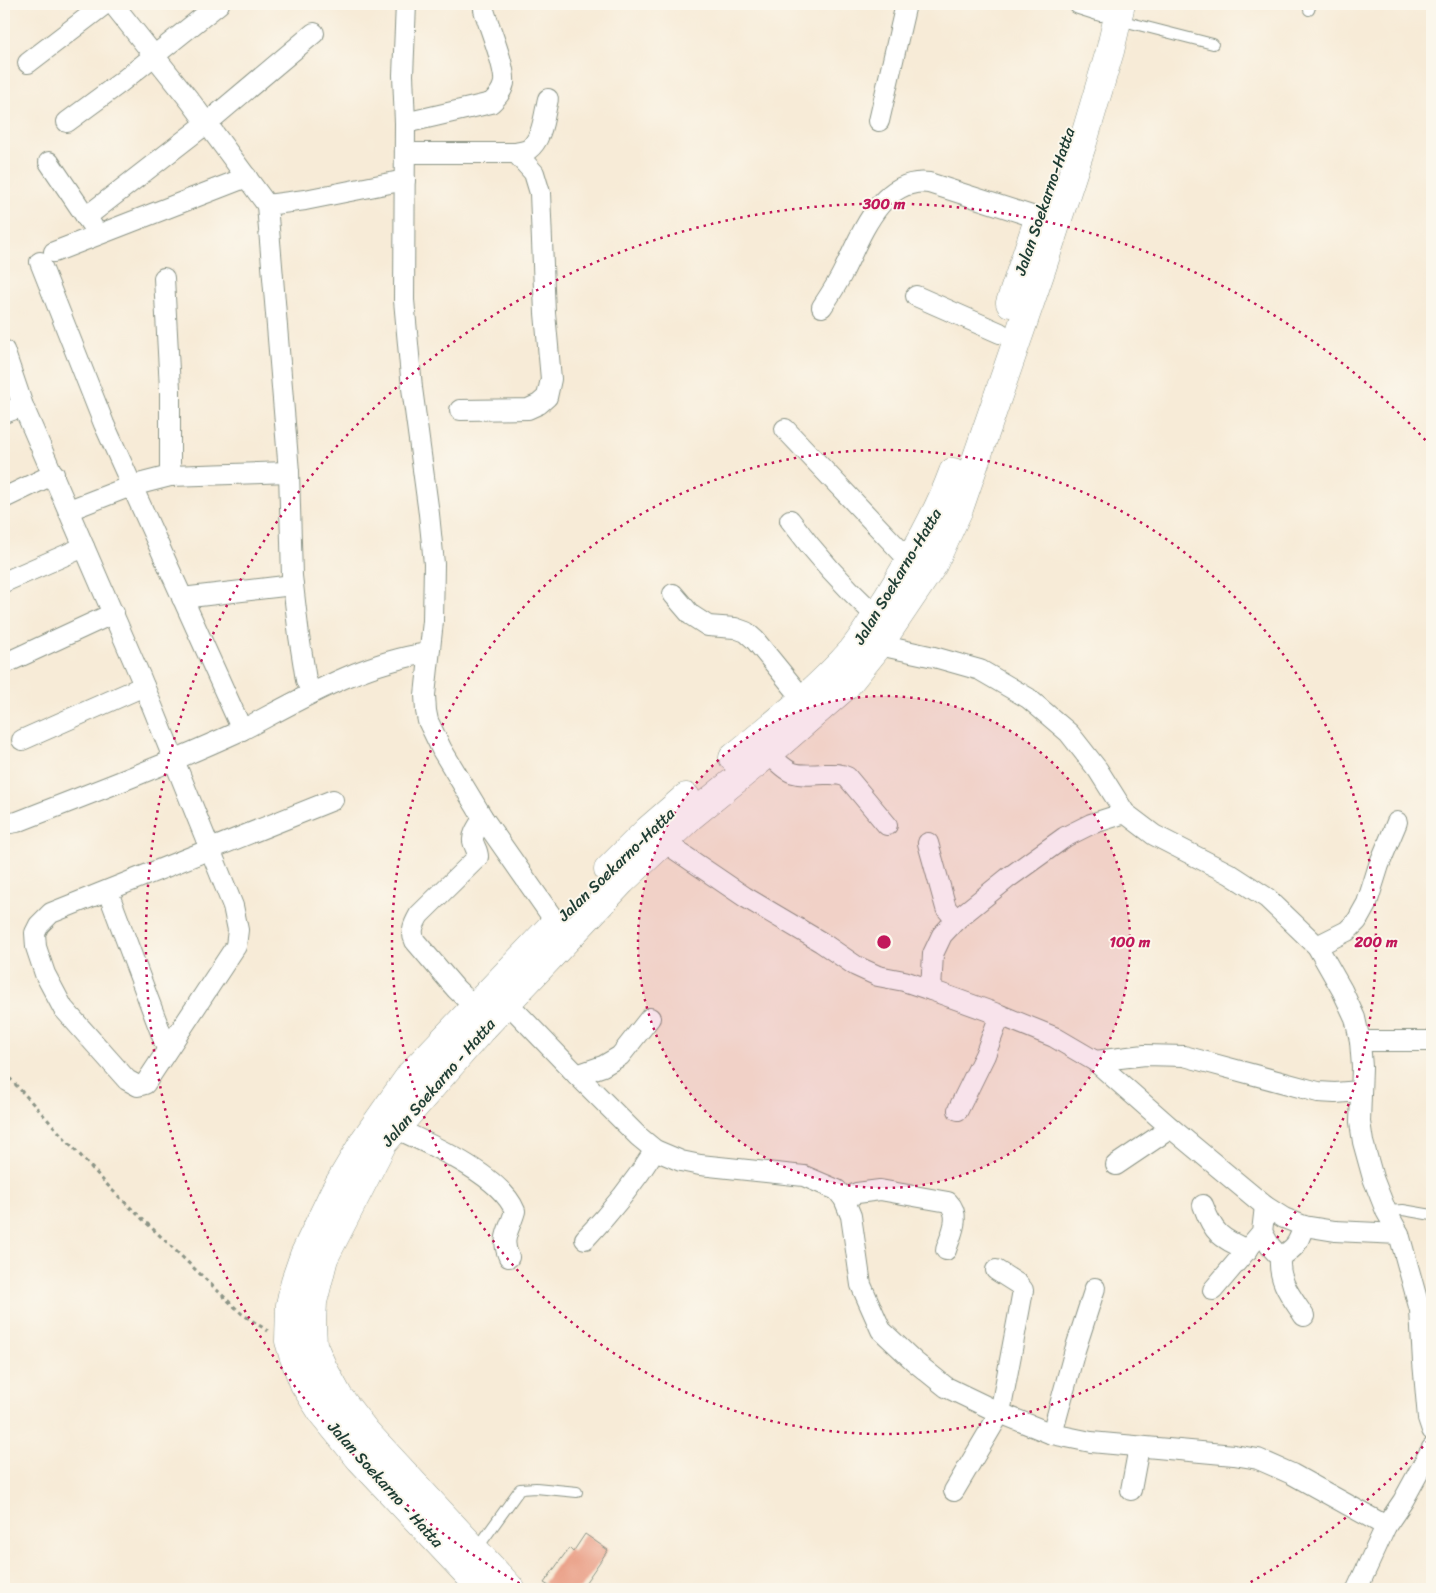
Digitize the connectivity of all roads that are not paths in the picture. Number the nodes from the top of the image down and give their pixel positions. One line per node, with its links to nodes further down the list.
1 (105, 4): 11 (street)
2 (113, 4): 10 (street)
3 (219, 4): 10 (street)
4 (406, 4): 16 (street)
5 (906, 4): 13 (street)
6 (1104, 8): 9 (lane); 19 (highway, Jalan Soekarno-Hatta)
7 (484, 10): 16 (street)
8 (314, 33): 15 (street)
9 (1212, 44)
10 (155, 56): 14 (street); 15 (street)
11 (28, 63)
12 (548, 99): 18 (street)
13 (879, 121)
14 (68, 122)
15 (207, 123): 21 (street); 24 (street)
16 (405, 123): 17 (street)
17 (405, 153): 18 (street); 22 (street)
18 (516, 154): 33 (street)
19 (1070, 155): 25 (highway, Jalan Soekarno-Hatta); 51 (highway)
20 (49, 162): 24 (street)
21 (247, 177): 23 (street); 26 (street)
22 (405, 180): 23 (street); 52 (street)
23 (267, 205): 36 (street)
24 (86, 217): 26 (street)
25 (1038, 218): 29 (street); 30 (highway, Jalan Soekarno-Hatta)
26 (98, 235): 39 (street)
27 (164, 278): 38 (street)
28 (916, 296): 30 (street)
29 (822, 307)
30 (1000, 333): 44 (highway, Jalan Soekarno-Hatta)
31 (4, 350): 32 (street)
32 (24, 406): 34 (street); 37 (street)
33 (460, 410)
34 (4, 413)
35 (785, 429): 44 (street)
36 (289, 472): 38 (street); 46 (street)
37 (54, 474): 40 (street); 41 (street)
38 (170, 476): 39 (street)
39 (131, 486): 41 (street); 48 (street)
40 (4, 498)
41 (69, 510): 43 (street)
42 (790, 520): 50 (street)
43 (84, 547): 45 (street); 49 (street)
44 (910, 561): 50 (highway, Jalan Soekarno-Hatta)
45 (4, 582)
46 (293, 585): 48 (street); 55 (street)
47 (673, 594): 56 (street)
48 (182, 598): 57 (street)
49 (114, 613): 53 (street); 54 (street)
50 (876, 616): 56 (highway, Jalan Soekarno-Hatta)
51 (879, 645): 59 (highway); 62 (street)
52 (429, 653): 55 (street); 63 (street)
53 (6, 663)
54 (144, 686): 58 (street); 60 (street)
55 (312, 693): 57 (street)
56 (803, 699): 72 (highway, Jalan Soekarno-Hatta)
57 (242, 730): 60 (street)
58 (22, 740)
59 (769, 753): 66 (street); 67 (highway)
60 (175, 760): 65 (street); 69 (street)
61 (333, 800): 69 (street)
62 (1125, 813): 71 (street); 73 (street)
63 (483, 818): 72 (street); 75 (street)
64 (1397, 822): 73 (street)
65 (4, 824)
66 (887, 825)
67 (664, 842): 72 (highway); 74 (street)
68 (928, 843): 71 (street)
69 (209, 850): 70 (street); 80 (street)
70 (108, 892): 80 (street); 80 (street)
71 (956, 920): 74 (street)
72 (561, 930): 75 (highway, Jalan Soekarno-Hatta)
73 (1317, 946): 78 (street)
74 (931, 990): 76 (street)
75 (491, 1005): 82 (street); 85 (highway, Jalan Soekarno - Hatta); 115 (highway, Jalan Soekarno - Hatta)
76 (1000, 1015): 81 (street); 84 (street)
77 (650, 1018): 82 (street)
78 (1360, 1041): 79 (street); 83 (street)
79 (1432, 1041)
80 (167, 1049)
81 (1095, 1061): 83 (street); 86 (street)
82 (577, 1075): 87 (street)
83 (1360, 1091): 92 (street)
84 (958, 1110)
85 (395, 1128): 100 (street); 115 (highway, Jalan Soekarno - Hatta)
86 (1171, 1128): 88 (street); 91 (street)
87 (655, 1150): 89 (street); 97 (street)
88 (1116, 1165)
89 (844, 1199): 98 (street); 106 (street)
90 (1203, 1205): 99 (street)
91 (1265, 1206): 94 (street); 95 (street)
92 (1386, 1211): 93 (lane); 96 (street)
93 (1432, 1215)
94 (1304, 1226): 96 (street); 101 (street)
95 (1262, 1232): 99 (street); 101 (street)
96 (1399, 1234): 107 (street)
97 (585, 1239)
98 (946, 1250)
99 (1248, 1250): 104 (street)
100 (509, 1257)
101 (1280, 1257): 105 (street)
102 (996, 1270): 106 (street)
103 (1095, 1288): 108 (street)
104 (1213, 1290)
105 (1304, 1316)
106 (1000, 1413): 108 (street); 113 (street)
107 (1432, 1430)
108 (1052, 1434): 109 (street)
109 (1139, 1447): 111 (street); 114 (street)
110 (1432, 1448): 114 (street)
111 (1131, 1490)
112 (577, 1492): 115 (lane)
113 (954, 1492)
114 (1386, 1526): 117 (street)
115 (475, 1574): 116 (highway, Jalan Soekarno - Hatta)
116 (511, 1589)
117 (1357, 1589)

